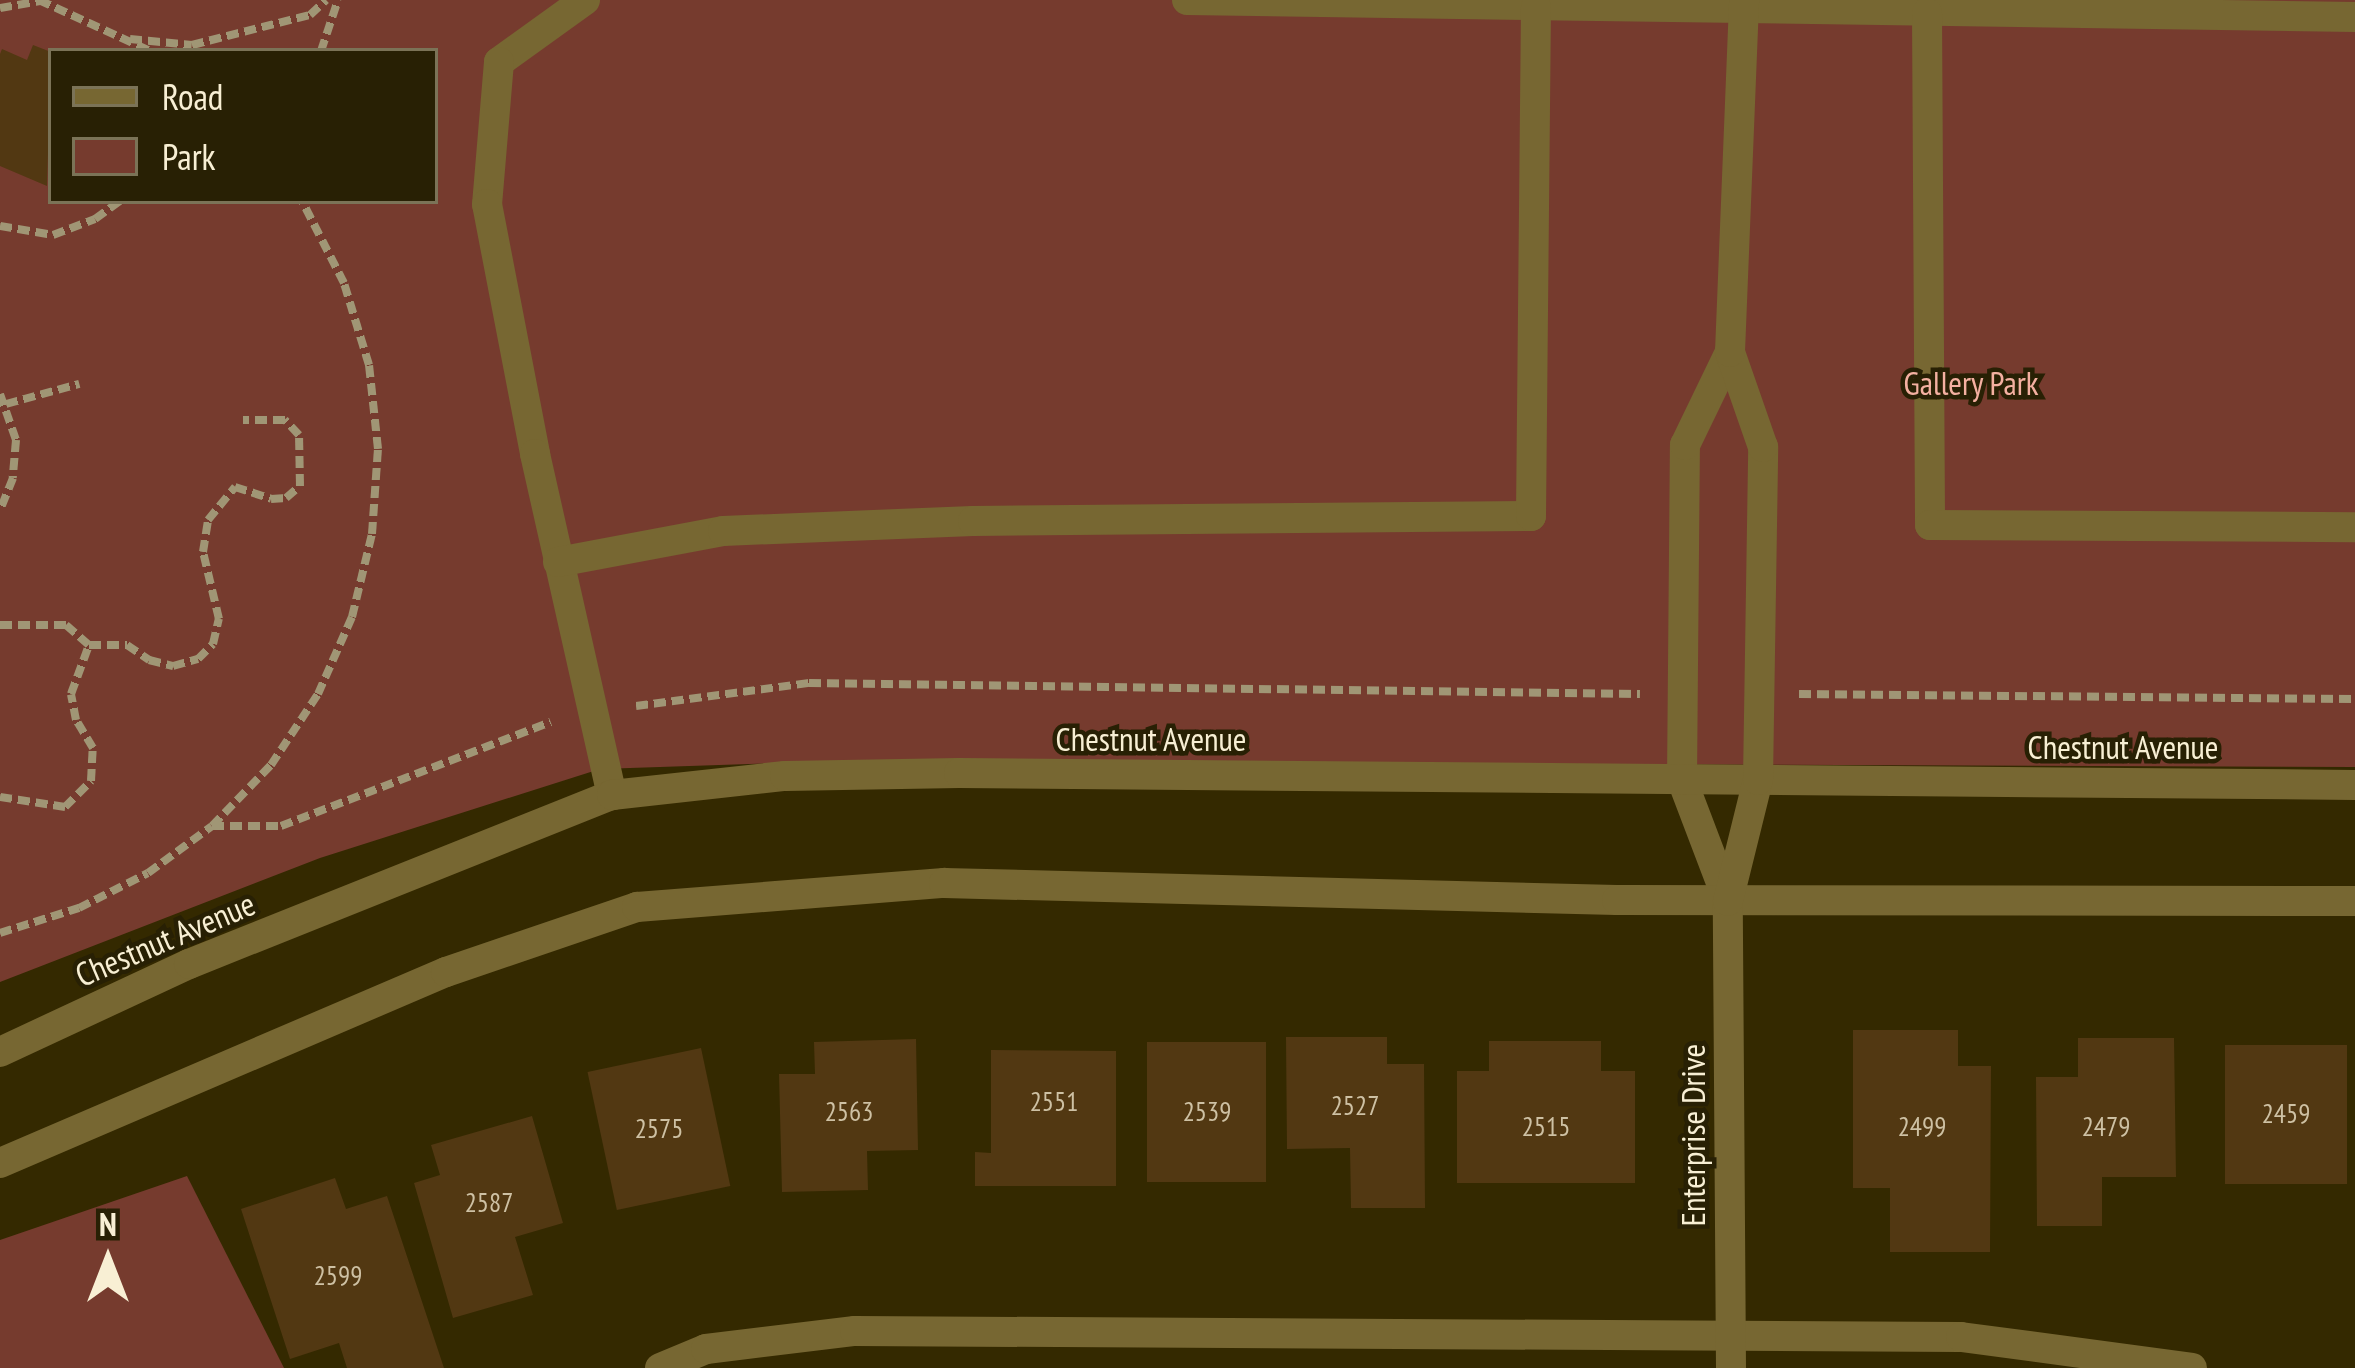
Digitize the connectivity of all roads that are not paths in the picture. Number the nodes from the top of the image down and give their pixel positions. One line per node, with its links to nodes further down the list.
1 (584, 0): 9 (street)
2 (1187, 0): 4 (street)
3 (1744, 6): 4 (street); 5 (street); 7 (street)
4 (1536, 7): 9 (street)
5 (1927, 13): 6 (street); 8 (street)
6 (2355, 17)
7 (1730, 352): 10 (street); 11 (street)
8 (2355, 526)
9 (558, 562): 13 (street)
10 (1682, 780): 11 (street, Chestnut Avenue); 13 (street, Chestnut Avenue); 14 (street)
11 (1758, 780): 12 (street, Chestnut Avenue); 14 (street)
12 (2355, 785)
13 (612, 795): 16 (street, Chestnut Avenue)
14 (1728, 901): 15 (street); 17 (street); 18 (street, Enterprise Drive)
15 (2355, 901)
16 (0, 1052)
17 (0, 1163)
18 (1730, 1332): 19 (street); 20 (street, Enterprise Drive); 21 (street)
19 (660, 1368)
20 (1731, 1368)
21 (2192, 1368)

